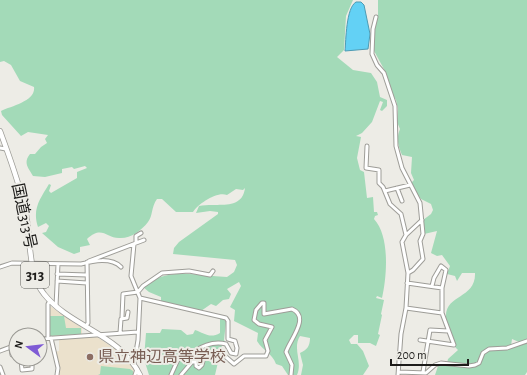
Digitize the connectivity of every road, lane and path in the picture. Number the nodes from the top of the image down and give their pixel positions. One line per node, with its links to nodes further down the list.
1 (376, 17): 6 (street)
2 (0, 131): 5 (highway, 国道313号 / 313)
3 (366, 146): 8 (street)
4 (0, 148): 5 (street)
5 (6, 148): 16 (highway, 国道313号 / 313)
6 (410, 185): 7 (street); 10 (street)
7 (397, 188): 8 (street); 9 (street)
8 (385, 191): 12 (street)
9 (402, 201)
10 (422, 220): 12 (street); 21 (street)
11 (141, 233): 14 (street)
12 (406, 235): 21 (street)
13 (144, 240): 14 (street)
14 (135, 243): 15 (street); 29 (street)
15 (88, 262): 17 (street); 19 (street); 23 (street)
16 (33, 264): 17 (street); 18 (street); 31 (highway, 国道313号 / 313)
17 (58, 264): 22 (street)
18 (0, 267)
19 (121, 267)
20 (213, 271): 29 (street)
21 (408, 273): 26 (street)
22 (58, 274): 23 (street); 24 (street)
23 (87, 275): 25 (street)
24 (57, 281): 25 (street); 32 (street)
25 (87, 283): 37 (street)
26 (407, 283): 27 (street); 33 (street)
27 (432, 286): 28 (street); 28 (street)
28 (442, 288): 35 (street)
29 (138, 292): 30 (street); 36 (street)
30 (140, 298): 38 (street); 57 (street)
31 (50, 301): 32 (highway, 国道313号 / 313); 42 (street)
32 (56, 306): 37 (highway, 国道313号 / 313)
33 (406, 308): 35 (street); 52 (street)
34 (128, 312): 36 (street)
35 (442, 313): 39 (street)
36 (122, 318): 40 (street)
37 (86, 326): 41 (highway, 国道313号 / 313)
38 (138, 332): 40 (street); 46 (street)
39 (448, 332): 45 (street); 45 (street)
40 (120, 333): 41 (street)
41 (99, 334): 42 (street); 46 (highway, 国道313号 / 313)
42 (49, 338): 54 (street)
43 (420, 340): 45 (street)
44 (527, 341): 51 (street)
45 (428, 342): 51 (street)
46 (134, 364): 50 (highway, 国道313号 / 313)
47 (0, 367): 53 (street)
48 (22, 367): 49 (street)
49 (32, 367)
50 (137, 369): 55 (street); 56 (highway, 国道313号 / 313)
51 (423, 372): 52 (street)
52 (399, 373)
53 (3, 375)
54 (57, 375)
55 (136, 375)
56 (140, 375)
57 (171, 375)
58 (181, 375): 59 (street)
59 (291, 375)

